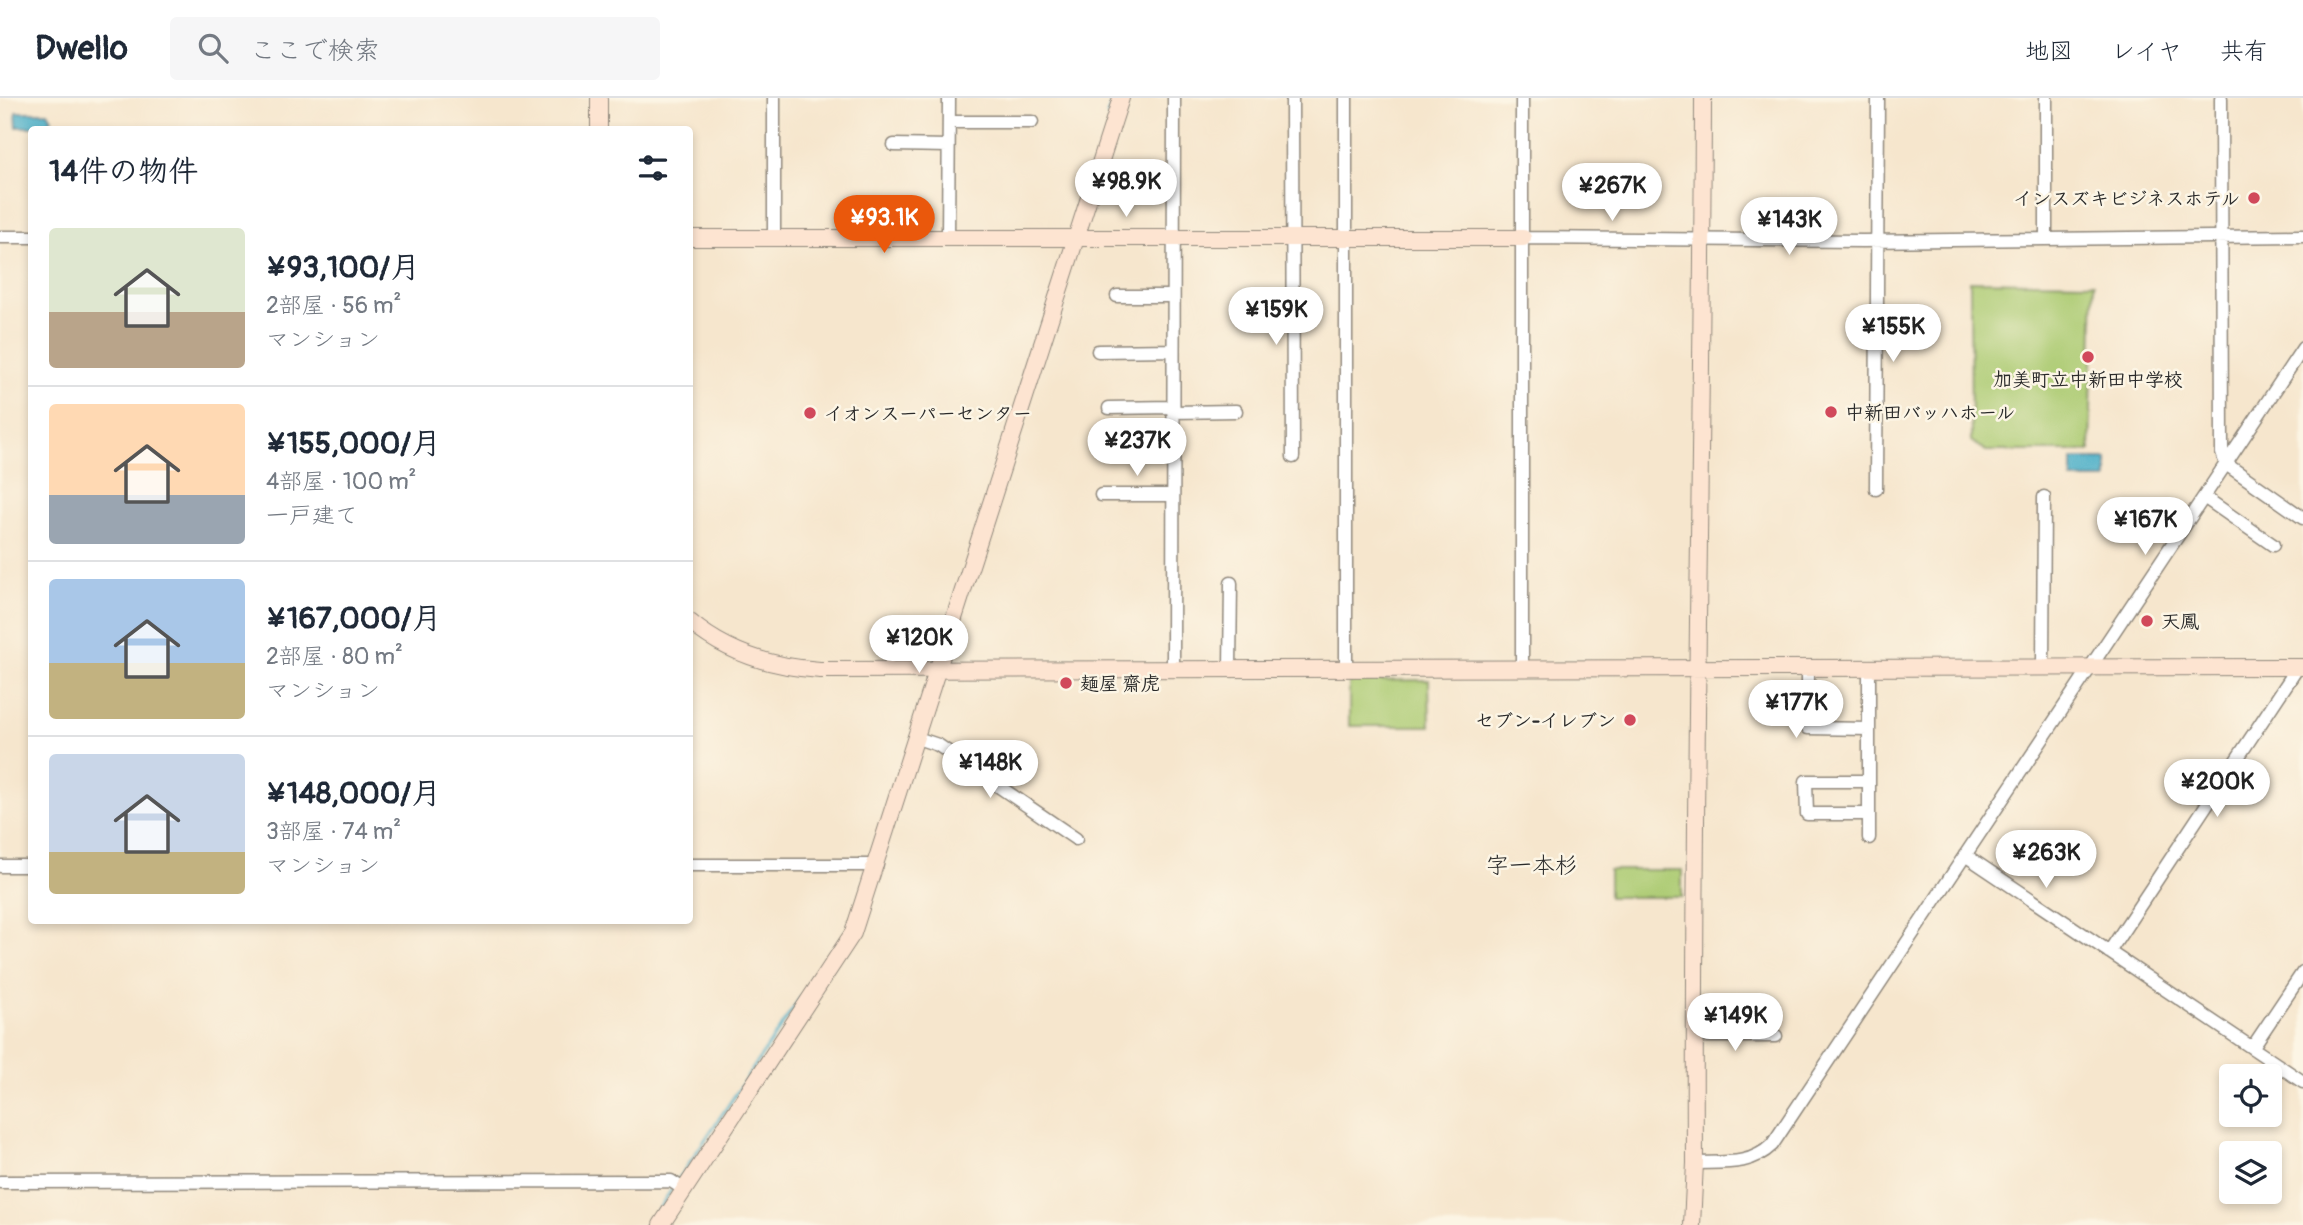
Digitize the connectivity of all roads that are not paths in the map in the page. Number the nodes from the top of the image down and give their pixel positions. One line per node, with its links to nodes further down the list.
1 (599, 98): 15 (street)
2 (775, 98): 21 (street)
3 (949, 98): 13 (street)
4 (1121, 98): 23 (street)
5 (1174, 98): 28 (street)
6 (1292, 98): 29 (street)
7 (1346, 98): 24 (street)
8 (1522, 98): 30 (street)
9 (1703, 98): 25 (street)
10 (1878, 98): 32 (street)
11 (2046, 98): 31 (street)
12 (2221, 98): 26 (street)
13 (949, 122): 14 (street); 17 (street)
14 (1032, 122)
15 (600, 126)
16 (894, 145): 17 (street)
17 (948, 146): 22 (street)
18 (2303, 236): 26 (street)
19 (0, 237): 20 (street)
20 (28, 237)
21 (774, 237): 22 (street); 27 (street)
22 (948, 237): 23 (street)
23 (1078, 237): 28 (street); 63 (street)
24 (1347, 237): 29 (street); 30 (street); 57 (street)
25 (1702, 237): 30 (street); 32 (street); 64 (street)
26 (2220, 237): 31 (street); 44 (street)
27 (693, 238)
28 (1174, 238): 29 (street); 34 (street)
29 (1293, 238): 43 (street)
30 (1523, 238): 58 (street)
31 (2046, 238): 32 (street)
32 (1876, 240): 45 (street)
33 (1117, 296): 34 (street)
34 (1173, 296): 36 (street)
35 (2303, 348): 44 (street)
36 (1173, 350): 37 (street); 39 (street)
37 (1098, 351)
38 (1110, 408): 39 (street)
39 (1173, 409): 40 (street); 42 (street)
40 (1236, 411)
41 (1114, 439): 42 (street)
42 (1173, 439): 47 (street)
43 (1293, 457)
44 (2226, 464): 49 (street); 50 (street)
45 (1876, 488)
46 (1101, 495): 47 (street)
47 (1173, 495): 55 (street)
48 (2044, 497): 61 (street)
49 (2204, 497): 51 (street); 62 (street)
50 (2303, 518)
51 (2273, 545)
52 (1231, 583): 56 (street)
53 (693, 624): 63 (street)
54 (2301, 667): 62 (street); 76 (street)
55 (1172, 668): 56 (street); 63 (street)
56 (1230, 668): 57 (street)
57 (1346, 668): 58 (street)
58 (1522, 668): 64 (street)
59 (1808, 668): 60 (street); 64 (street); 65 (street)
60 (1869, 668): 61 (street); 65 (street)
61 (2043, 668): 62 (street)
62 (2089, 668): 71 (street)
63 (940, 669): 66 (street)
64 (1695, 669): 78 (street)
65 (1869, 729): 67 (street)
66 (917, 738): 70 (street); 73 (street)
67 (1868, 780): 68 (street); 68 (street)
68 (1869, 814): 69 (street)
69 (1868, 838)
70 (1076, 839)
71 (1965, 855): 76 (street); 82 (street)
72 (693, 864): 73 (street)
73 (871, 864): 84 (street)
74 (0, 866): 75 (street)
75 (28, 866)
76 (2109, 952): 80 (street)
77 (2303, 972): 80 (street)
78 (1694, 1036): 79 (street); 82 (street)
79 (1776, 1036)
80 (2252, 1048): 81 (street)
81 (2303, 1082)
82 (1695, 1163): 86 (street)
83 (0, 1182): 84 (street)
84 (679, 1186): 85 (street)
85 (661, 1225)
86 (1692, 1225)

